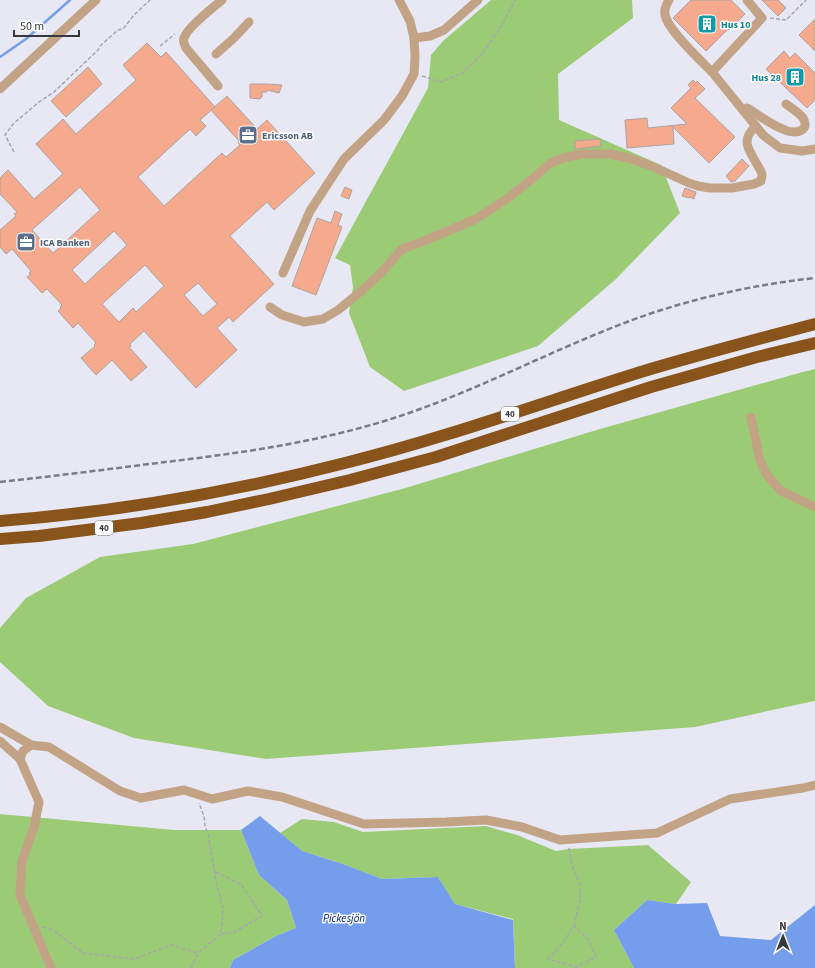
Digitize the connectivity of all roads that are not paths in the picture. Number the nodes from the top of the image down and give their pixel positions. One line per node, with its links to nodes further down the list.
1 (96, 0): 12 (street)
2 (222, 0): 11 (street)
3 (398, 0): 8 (street)
4 (478, 0): 8 (street)
5 (669, 0): 10 (street)
6 (747, 0): 10 (street)
7 (249, 22): 9 (street)
8 (414, 38): 17 (street)
9 (216, 54)
10 (712, 72): 14 (street)
11 (218, 86)
12 (0, 89)
13 (786, 104): 14 (street)
14 (744, 111): 15 (street)
15 (756, 126): 16 (street); 18 (street)
16 (815, 149)
17 (282, 273)
18 (270, 307)
19 (815, 324): 23 (highway, 40)
20 (815, 343): 24 (highway, 40)
21 (751, 417): 22 (street)
22 (815, 507)
23 (0, 522)
24 (0, 539)
25 (0, 727): 27 (street)
26 (0, 740): 28 (street)
27 (31, 745): 28 (street); 29 (street)
28 (20, 759): 30 (street)
29 (815, 785)
30 (51, 968)

